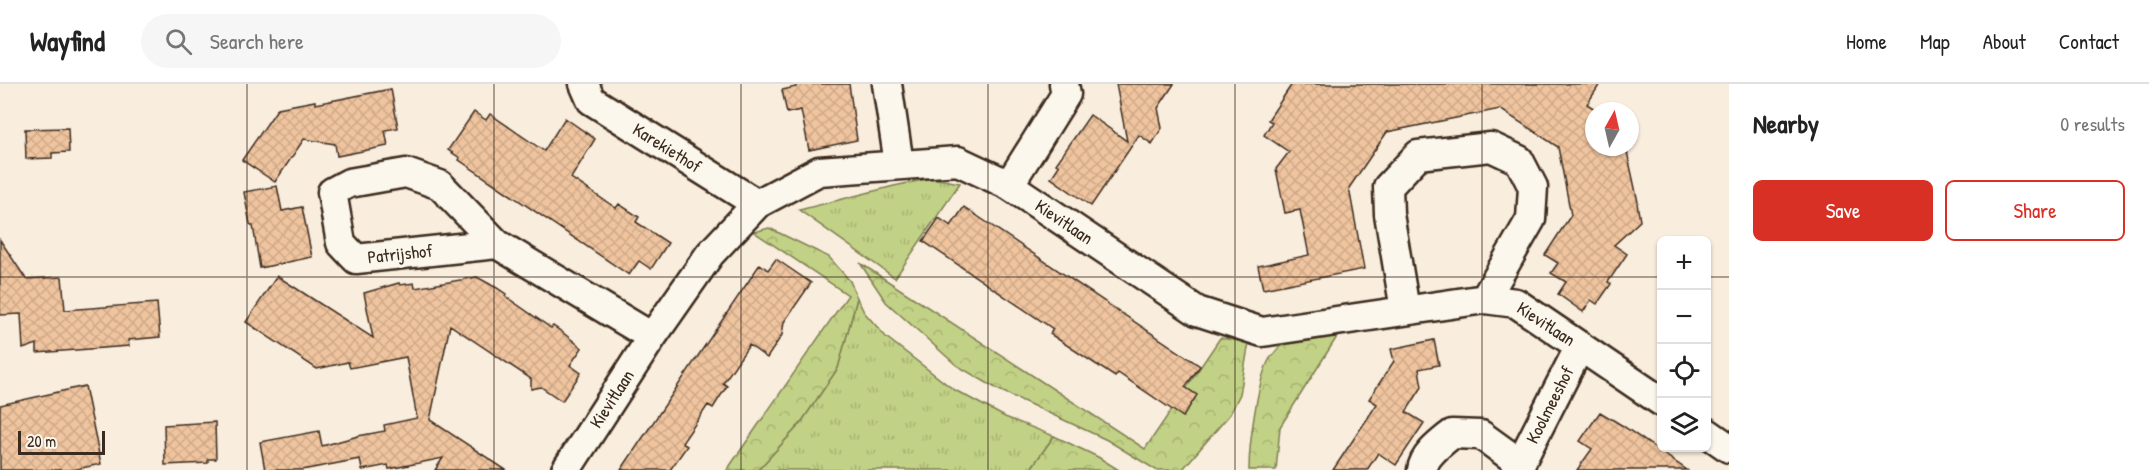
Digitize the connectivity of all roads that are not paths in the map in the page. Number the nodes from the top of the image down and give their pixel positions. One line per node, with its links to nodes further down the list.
1 (584, 84): 6 (street, Karekiethof)
2 (887, 84): 4 (street)
3 (1064, 84): 5 (street)
4 (898, 164): 5 (street, Kievitlaan); 6 (street, Kievitlaan)
5 (1009, 185): 9 (street, Kievitlaan)
6 (757, 204): 10 (street, Kievitlaan)
7 (497, 244): 7 (street, Patrijshof); 10 (street, Patrijshof)
8 (1485, 298): 9 (street, Kievitlaan); 9 (street); 11 (street, Kievitlaan)
9 (1405, 310)
10 (652, 337): 16 (street, Kievitlaan)
11 (1580, 346): 12 (street, Kievitlaan); 15 (street, Koolmeeshof)
12 (1657, 399)
13 (1711, 435): 14 (street)
14 (1729, 448)
15 (1519, 467): 17 (street, Koolmeeshof)
16 (566, 470)
17 (1422, 470)

